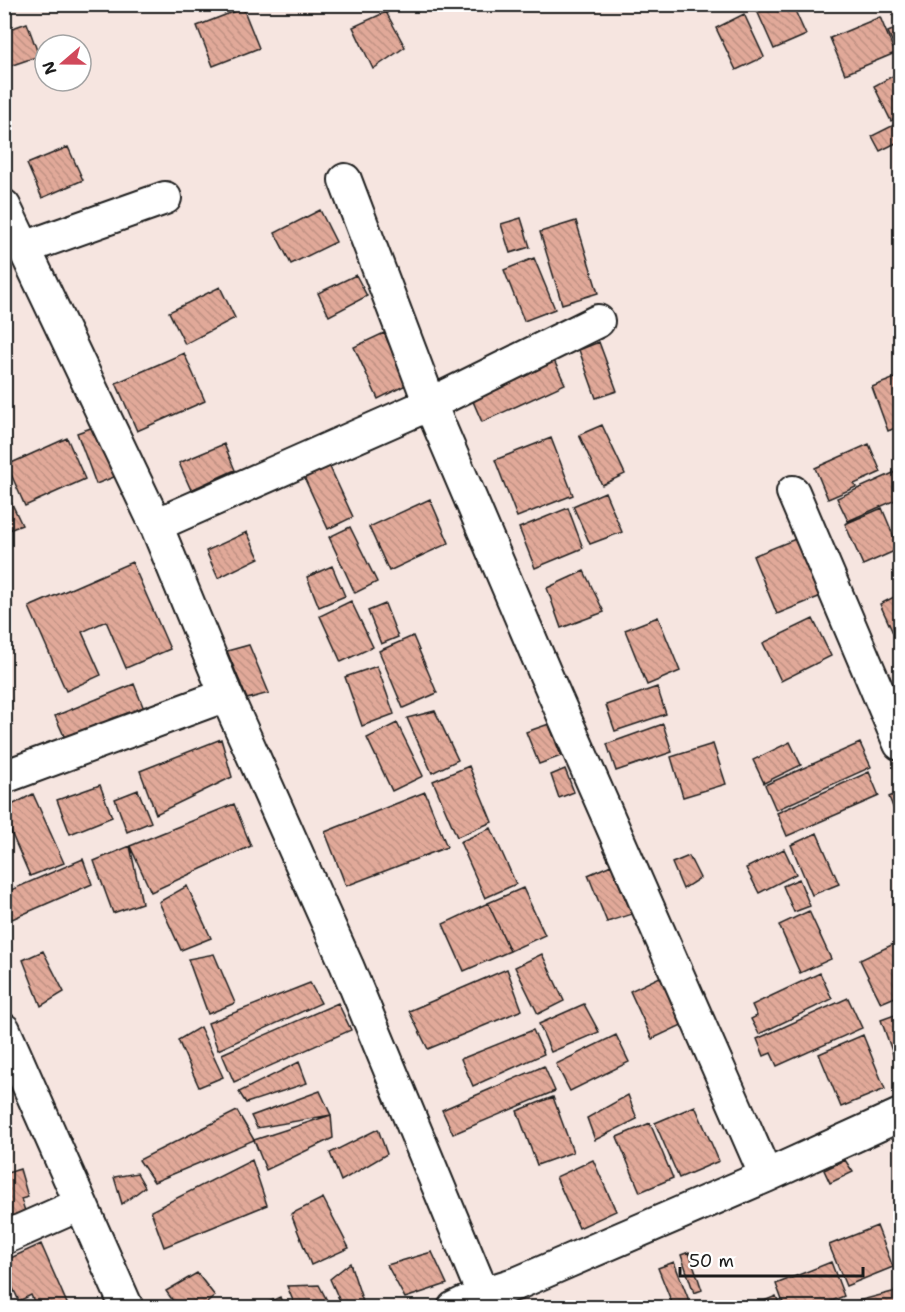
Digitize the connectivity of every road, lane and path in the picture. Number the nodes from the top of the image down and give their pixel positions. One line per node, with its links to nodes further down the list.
1 (345, 180): 6 (street)
2 (165, 198): 4 (street)
3 (4, 206): 4 (street)
4 (24, 248): 8 (street)
5 (598, 321): 6 (street)
6 (430, 404): 8 (street); 14 (street)
7 (793, 492): 10 (street)
8 (156, 525): 9 (street)
9 (226, 695): 11 (street); 17 (street)
10 (900, 744)
11 (4, 777)
12 (4, 1030): 15 (street)
13 (900, 1115): 14 (street)
14 (766, 1176): 17 (street)
15 (81, 1204): 16 (street); 18 (street)
16 (4, 1238)
17 (483, 1294): 19 (street)
18 (127, 1308)
19 (454, 1308)

